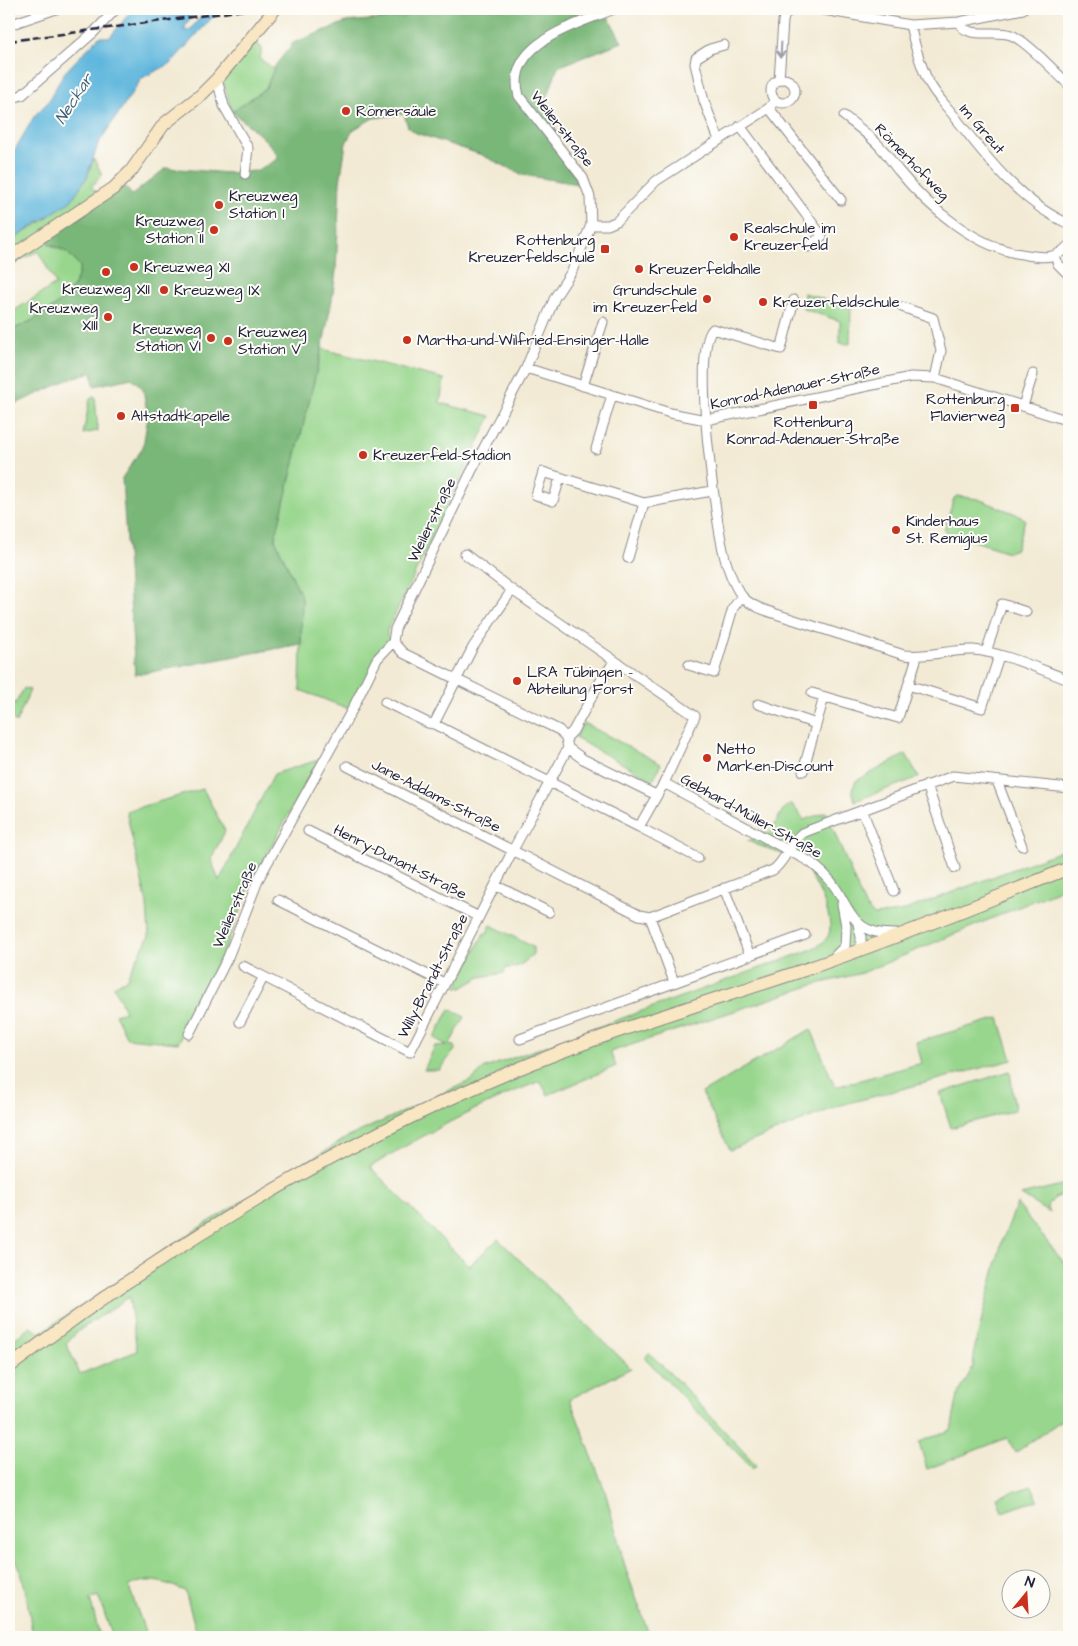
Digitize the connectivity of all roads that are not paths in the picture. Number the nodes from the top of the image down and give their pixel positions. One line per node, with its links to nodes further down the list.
1 (56, 9): 10 (street)
2 (116, 9): 15 (street)
3 (275, 9): 12 (main road)
4 (614, 9): 24 (street, Weilerstraße)
5 (792, 9): 13 (street, one-way to 13)
6 (818, 9): 9 (street)
7 (1023, 9): 8 (street)
8 (959, 22): 9 (street); 14 (street)
9 (907, 24): 23 (street, Im Greut)
10 (9, 25)
11 (724, 45): 20 (street)
12 (217, 79): 21 (street); 28 (main road)
13 (779, 80): 16 (street); 16 (street)
14 (1069, 85)
15 (9, 99)
16 (775, 100): 17 (street)
17 (769, 108): 19 (street); 22 (street)
18 (844, 116): 27 (street, Römerhofweg)
19 (740, 126): 20 (street); 26 (street)
20 (719, 140): 24 (street)
21 (245, 174)
22 (841, 200)
23 (1069, 224)
24 (591, 225): 33 (street, Weilerstraße)
25 (1069, 245): 27 (street)
26 (808, 247)
27 (1056, 256): 29 (street)
28 (9, 258)
29 (1069, 275)
30 (794, 300): 39 (street)
31 (902, 307): 35 (street)
32 (602, 322): 36 (street)
33 (526, 368): 36 (street, Konrad-Adenauer-Straße); 50 (street, Weilerstraße)
34 (1033, 374): 38 (street)
35 (935, 378): 38 (street, Konrad-Adenauer-Straße); 39 (street, Konrad-Adenauer-Straße)
36 (583, 386): 37 (street, Konrad-Adenauer-Straße)
37 (612, 395): 39 (street, Konrad-Adenauer-Straße); 41 (street)
38 (1023, 406): 40 (street, Konrad-Adenauer-Straße)
39 (706, 420): 43 (street)
40 (1069, 421)
41 (596, 449)
42 (560, 478): 44 (street)
43 (712, 490): 44 (street); 48 (street)
44 (644, 502): 46 (street)
45 (465, 554): 47 (street)
46 (628, 558)
47 (512, 590): 54 (street); 56 (street)
48 (742, 596): 53 (street); 55 (street)
49 (1026, 612): 51 (street)
50 (393, 642): 56 (street); 104 (street, Weilerstraße)
51 (986, 652): 52 (street); 53 (street)
52 (999, 656): 57 (street); 58 (street)
53 (917, 657): 58 (street)
54 (614, 662): 65 (street); 71 (street)
55 (689, 665)
56 (456, 680): 63 (street); 65 (street)
57 (1069, 680)
58 (908, 685): 60 (street)
59 (812, 693): 60 (street)
60 (824, 697): 64 (street)
61 (385, 702): 63 (street)
62 (758, 704): 64 (street)
63 (434, 724): 69 (street)
64 (816, 724): 68 (street)
65 (566, 738): 66 (street)
66 (568, 748): 69 (street, Willy-Brandt-Straße); 74 (street)
67 (347, 766): 79 (street, Jane-Addams-Straße)
68 (803, 771)
69 (550, 781): 76 (street); 79 (street, Willy-Brandt-Straße)
70 (997, 781): 72 (street); 73 (street); 78 (street)
71 (664, 783): 74 (street); 80 (street, Gebhard-Müller-Straße)
72 (927, 785): 75 (street); 82 (street)
73 (1069, 788)
74 (656, 795): 76 (street)
75 (862, 810): 80 (street); 86 (street)
76 (639, 827): 81 (street)
77 (308, 831): 90 (street, Henry-Dunant-Straße)
78 (1022, 846)
79 (513, 850): 84 (street, Willy-Brandt-Straße); 91 (street, Jane-Addams-Straße)
80 (788, 850): 85 (street); 87 (street, Gebhard-Müller-Straße)
81 (698, 858)
82 (956, 868)
83 (1069, 868): 94 (main road)
84 (495, 885): 89 (street); 90 (street, Willy-Brandt-Straße)
85 (724, 888): 91 (street); 97 (street)
86 (894, 891)
87 (841, 899): 92 (street, Gebhard-Müller-Straße); 93 (street, Gebhard-Müller-Straße)
88 (278, 900): 102 (street)
89 (549, 912)
90 (479, 917): 102 (street, Willy-Brandt-Straße)
91 (650, 917): 101 (street)
92 (858, 924): 94 (street); 96 (street, Gebhard-Müller-Straße)
93 (846, 926): 96 (street); 98 (street, Gebhard-Müller-Straße)
94 (910, 932): 96 (main road)
95 (805, 935): 97 (street)
96 (861, 950): 98 (main road)
97 (750, 956): 101 (street)
98 (822, 963): 106 (main road)
99 (244, 966): 100 (street)
100 (263, 978): 102 (street, Willy-Brandt-Straße); 103 (street)
101 (674, 982): 105 (street)
102 (444, 983)
103 (240, 1022)
104 (189, 1034)
105 (520, 1039)
106 (9, 1367)

